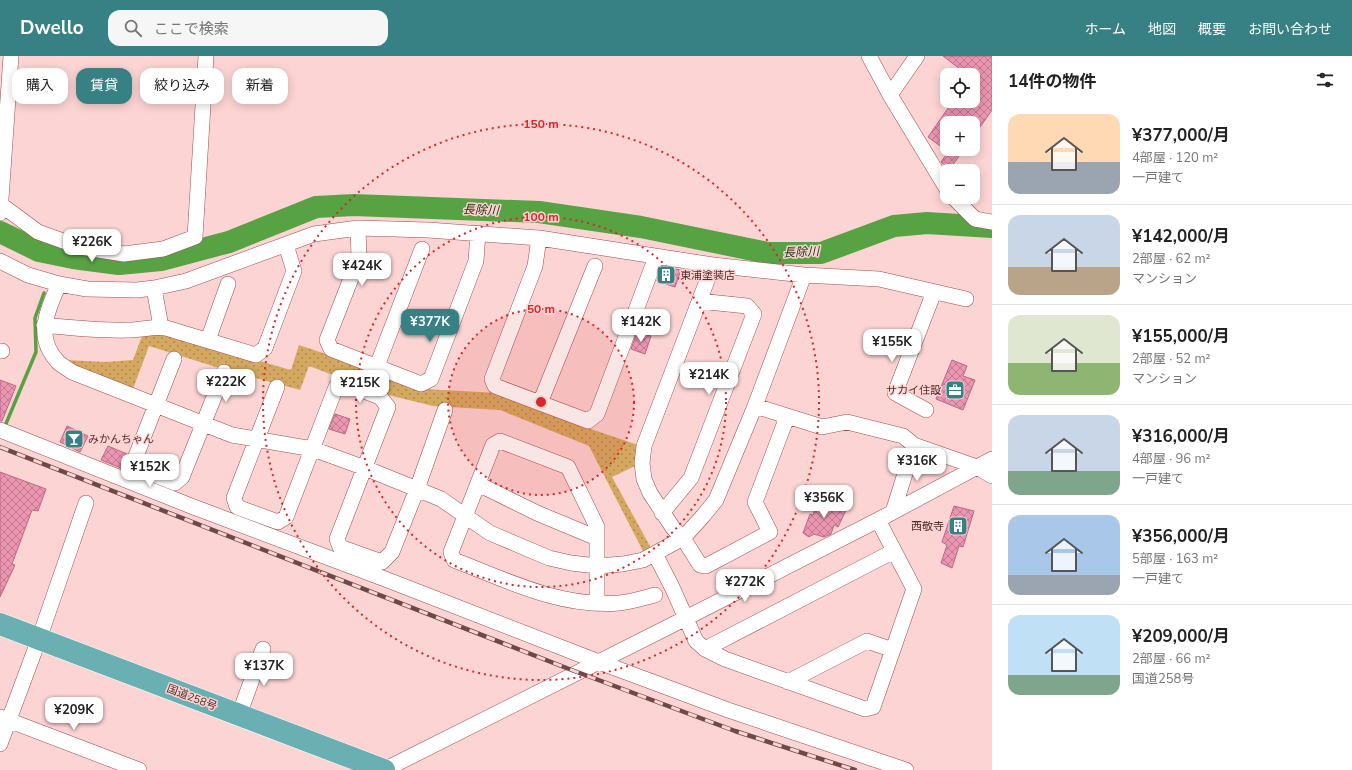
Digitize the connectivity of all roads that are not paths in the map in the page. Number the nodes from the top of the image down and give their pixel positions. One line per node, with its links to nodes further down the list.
1 (11, 56): 8 (street)
2 (206, 56): 8 (street)
3 (869, 56): 5 (street)
4 (917, 56): 5 (street)
5 (890, 95): 6 (street)
6 (940, 177)
7 (960, 204): 9 (street)
8 (1, 208)
9 (992, 222)
10 (358, 228): 11 (street); 13 (street); 30 (street)
11 (478, 233): 12 (street); 30 (street)
12 (539, 238): 15 (street); 33 (street)
13 (286, 245): 22 (street); 28 (street)
14 (422, 249): 30 (street)
15 (656, 257): 17 (street); 33 (street)
16 (0, 261): 20 (street)
17 (713, 265): 19 (street); 25 (street)
18 (594, 266): 33 (street)
19 (804, 275): 23 (street); 35 (street)
20 (59, 284): 22 (street); 26 (street)
21 (228, 284): 28 (street)
22 (154, 288): 27 (street)
23 (934, 292): 24 (street); 37 (street)
24 (966, 300)
25 (699, 301): 52 (street); 52 (street)
26 (44, 325): 27 (street); 34 (street)
27 (161, 327): 28 (street)
28 (208, 340)
29 (174, 359): 34 (street)
30 (377, 366)
31 (224, 372): 39 (street)
32 (277, 387): 41 (street)
33 (540, 402)
34 (156, 405): 39 (street); 39 (street)
35 (755, 406): 38 (street); 56 (street)
36 (445, 410): 49 (street)
37 (926, 410)
38 (787, 417): 42 (street); 56 (street)
39 (203, 424): 41 (street)
40 (0, 430): 68 (street)
41 (257, 438): 43 (street); 43 (street)
42 (914, 445): 45 (street); 51 (street)
43 (313, 448): 46 (street); 46 (street)
44 (992, 459): 45 (street)
45 (977, 467): 47 (street); 51 (street)
46 (365, 468): 49 (street); 49 (street)
47 (992, 476)
48 (478, 484): 53 (street); 55 (street); 55 (street)
49 (417, 489): 53 (street)
50 (86, 502): 64 (street)
51 (893, 512): 54 (street)
52 (662, 513): 56 (street)
53 (465, 516): 59 (street); 61 (street)
54 (878, 520): 57 (street); 62 (street)
55 (597, 538): 59 (street)
56 (683, 538): 58 (street)
57 (894, 551): 66 (street); 67 (street)
58 (655, 554): 59 (street); 62 (street)
59 (597, 566): 61 (street)
60 (655, 595): 61 (street)
61 (597, 604)
62 (686, 618): 66 (street); 68 (street)
63 (0, 624): 64 (highway, 国道258号)
64 (39, 639): 70 (highway, 国道258号); 71 (street)
65 (263, 649): 70 (street)
66 (705, 649): 69 (street)
67 (893, 650): 69 (street); 69 (street)
68 (599, 662): 74 (street); 75 (street)
69 (788, 682)
70 (239, 715): 74 (highway, 国道258号)
71 (4, 719): 72 (street); 73 (street)
72 (0, 744)
73 (139, 770)
74 (384, 770)
75 (906, 770)

